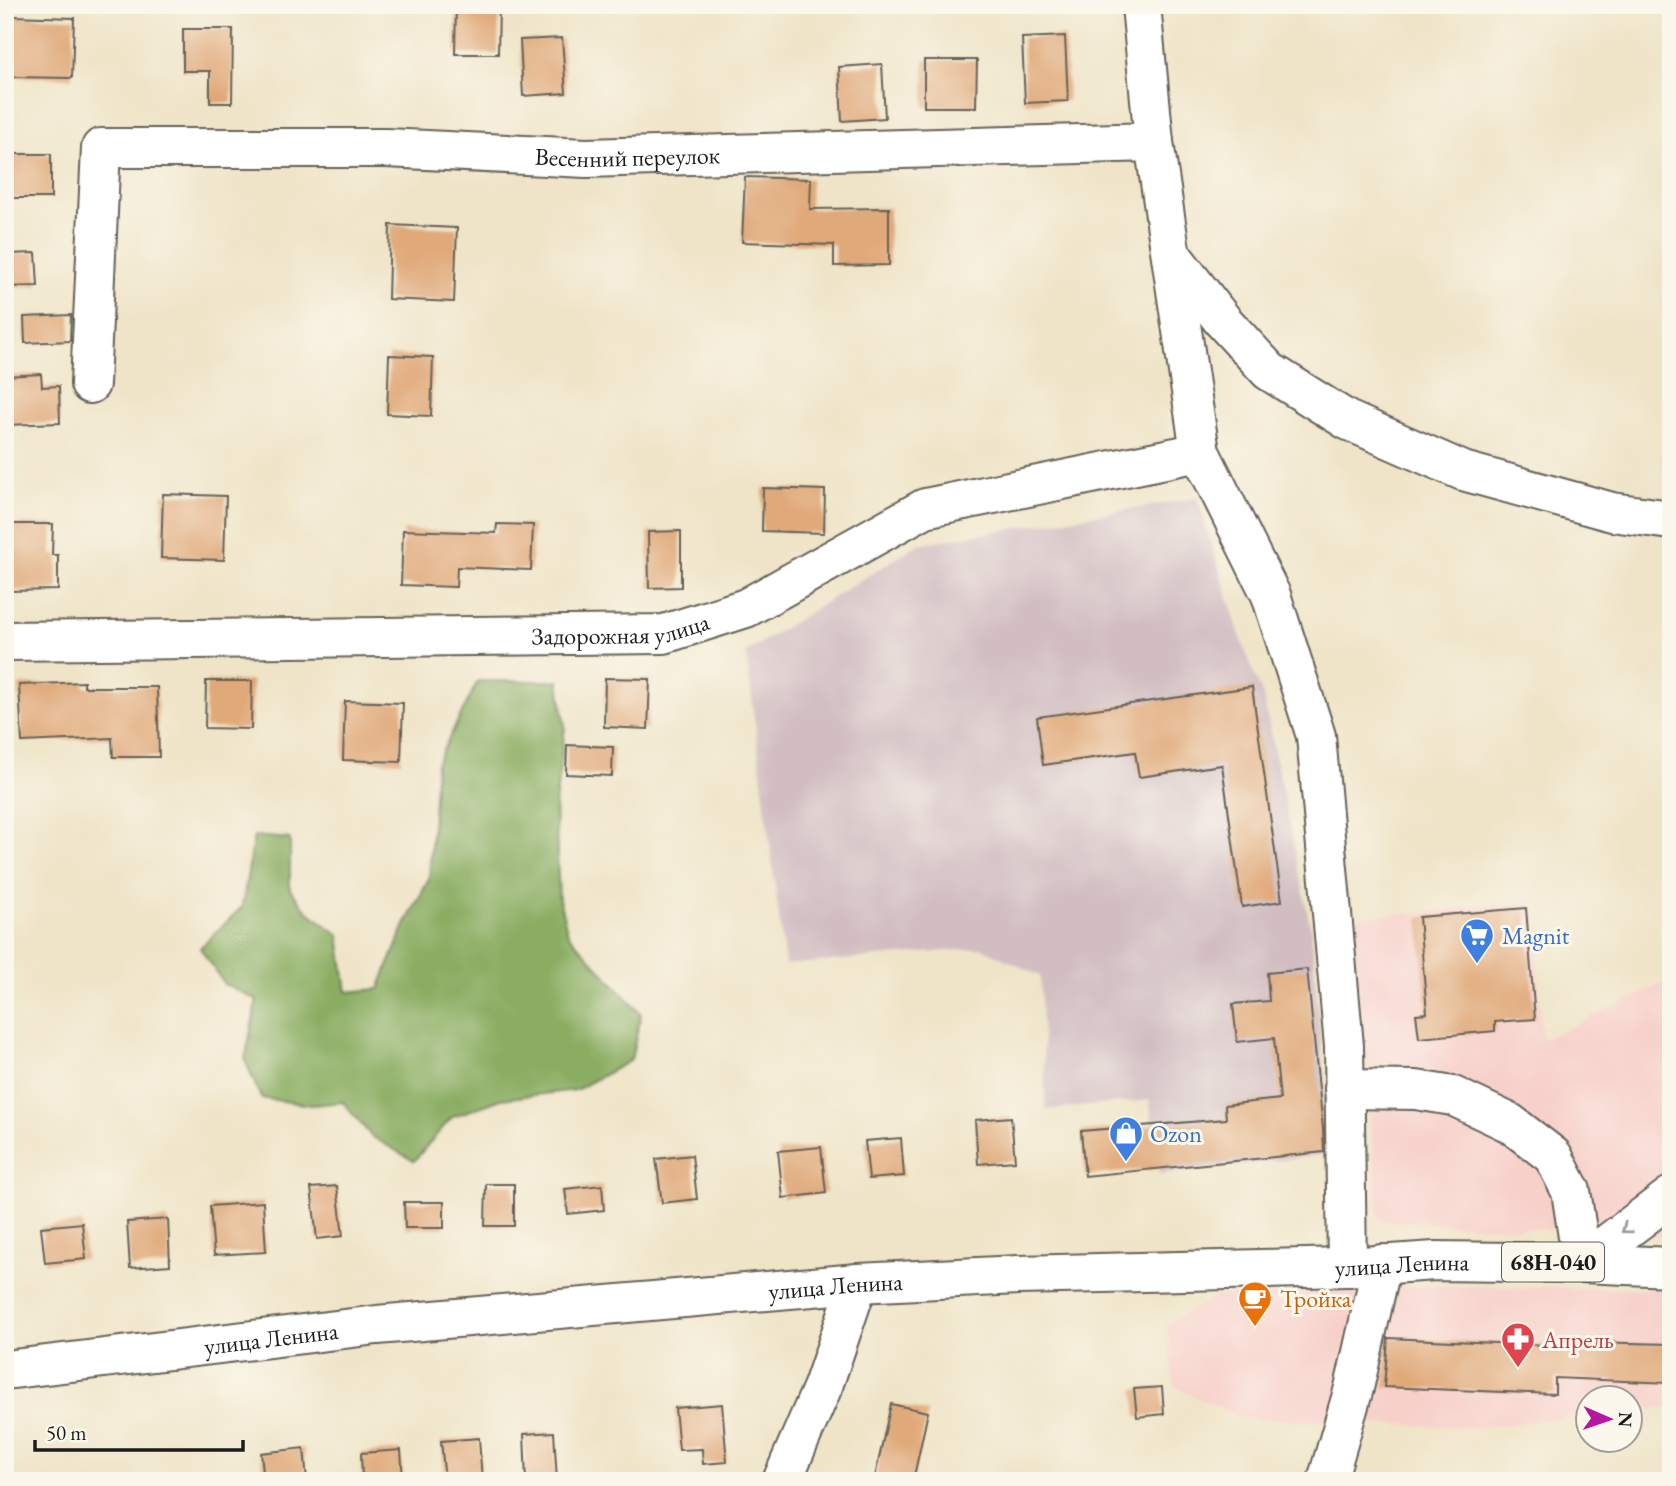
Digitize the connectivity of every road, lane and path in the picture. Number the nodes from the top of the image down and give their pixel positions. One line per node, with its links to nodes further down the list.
1 (1141, 5): 2 (street)
2 (1154, 142): 3 (street); 4 (street, Весенний переулок)
3 (1171, 254): 5 (street); 6 (street)
4 (90, 384)
5 (1200, 452): 7 (street, Задорожная улица); 8 (street)
6 (1671, 520)
7 (5, 641)
8 (1344, 1089): 10 (street); 11 (street)
9 (1670, 1195): 10 (street, one-way to 10)
10 (1582, 1263): 11 (street, улица Ленина / 68Н-040); 12 (street, улица Ленина / 68Н-040)
11 (1365, 1266): 13 (street, улица Ленина / 68Н-040); 16 (street)
12 (1671, 1268)
13 (858, 1283): 14 (street, улица Ленина); 15 (street)
14 (5, 1370)
15 (782, 1481)
16 (1327, 1481)

